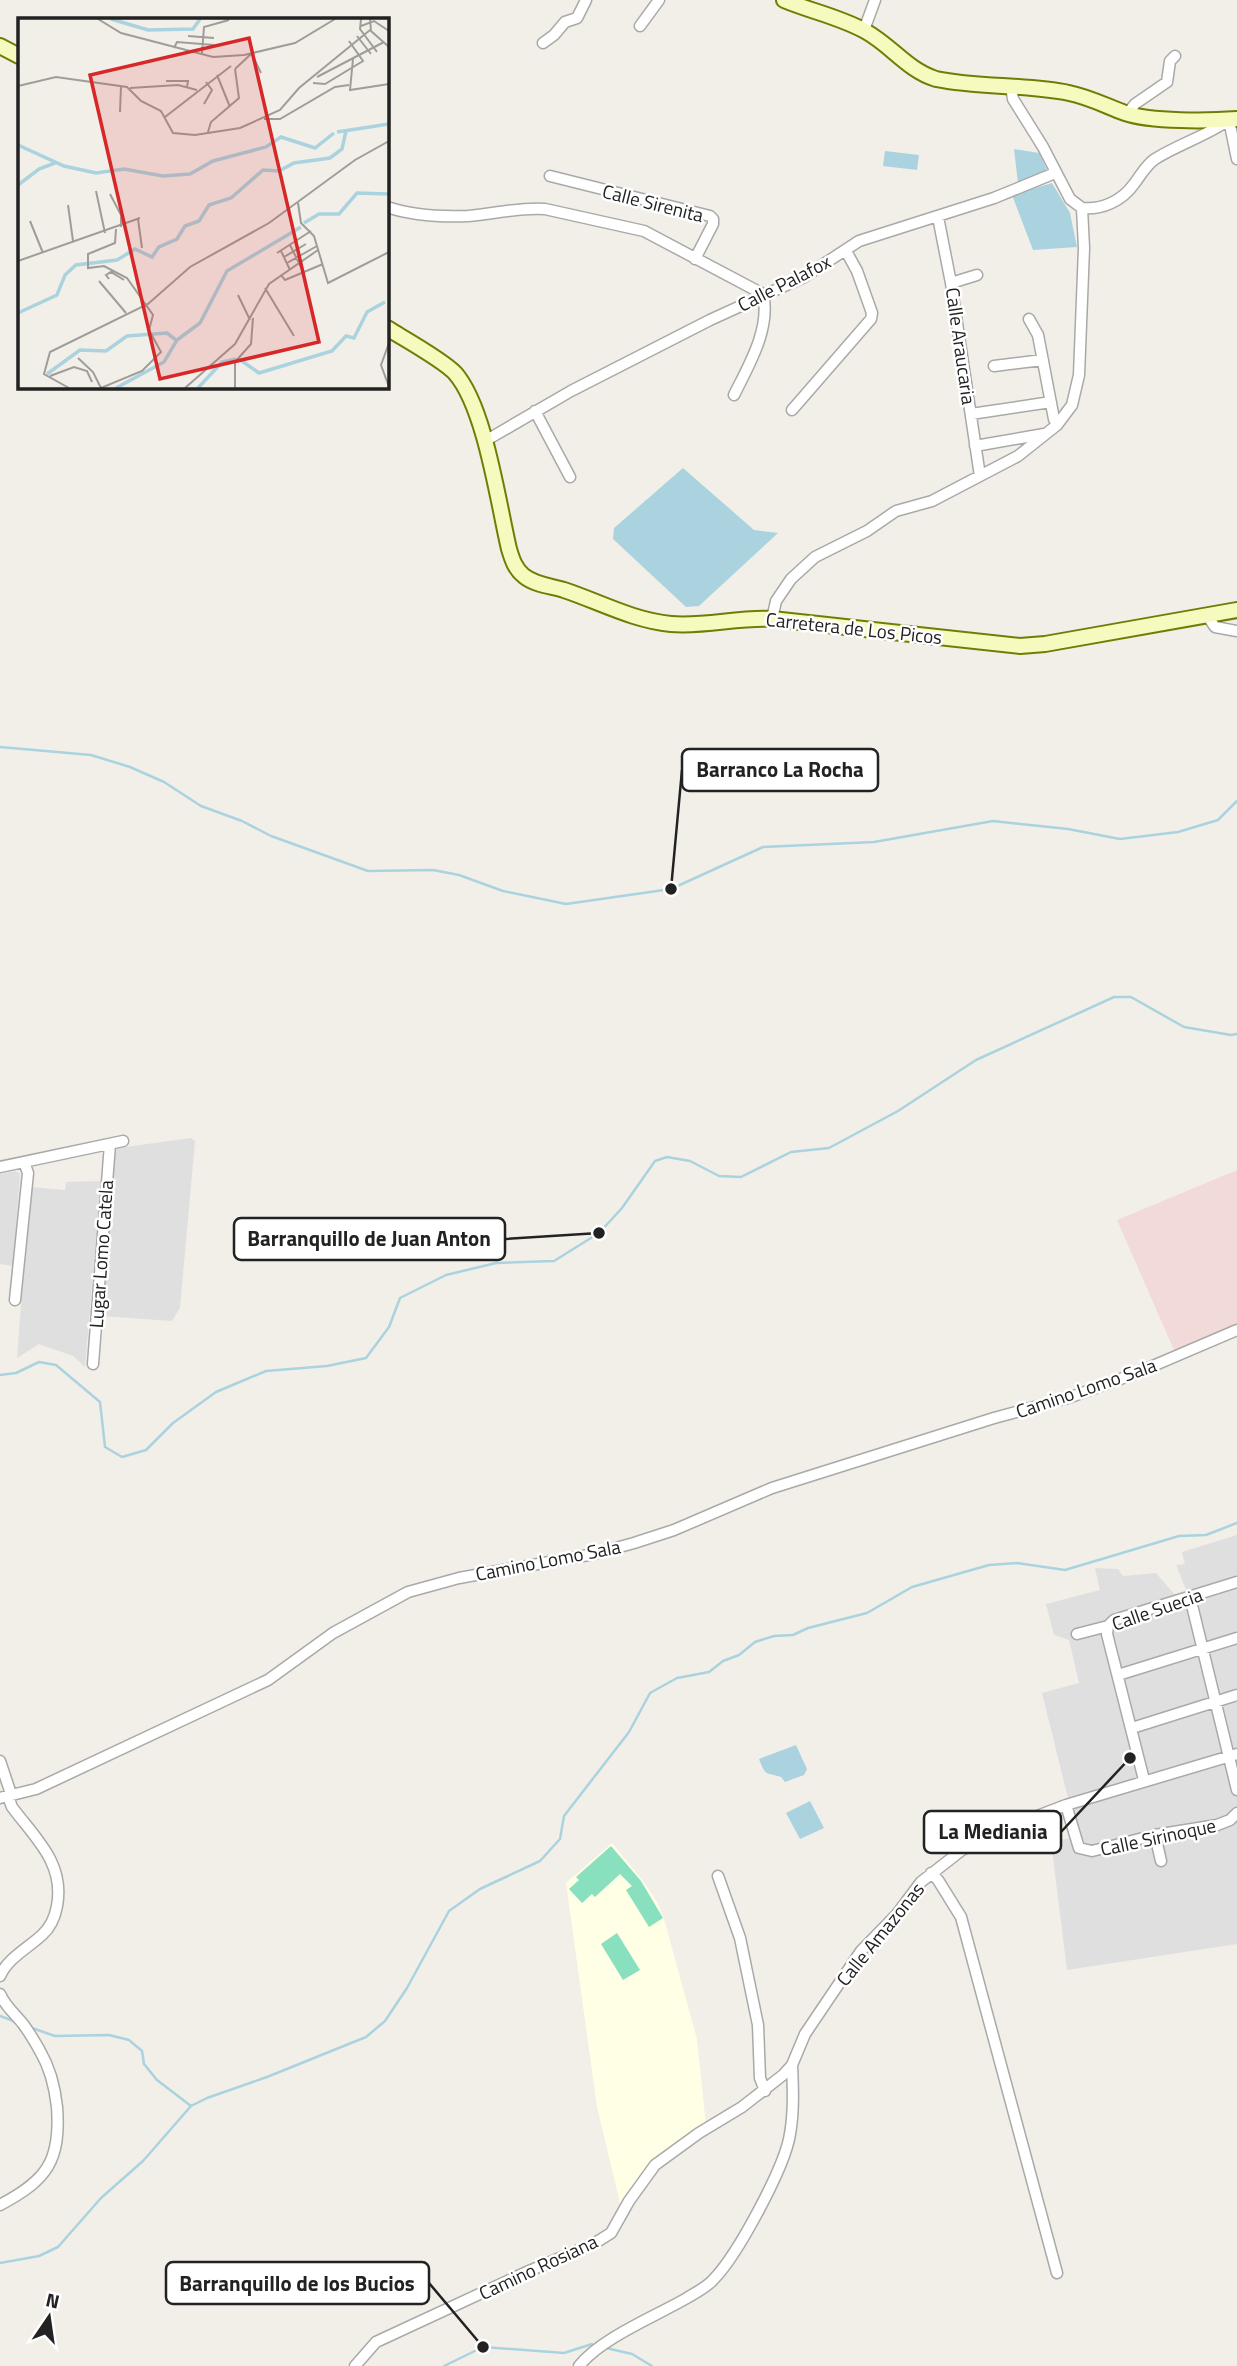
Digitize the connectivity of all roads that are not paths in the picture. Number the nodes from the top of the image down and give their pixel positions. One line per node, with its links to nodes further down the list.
1 (586, 0): 7 (street)
2 (659, 0): 5 (street)
3 (784, 0): 6 (main road)
4 (875, 0): 6 (street)
5 (640, 26)
6 (864, 30): 11 (main road)
7 (543, 43)
8 (0, 46): 9 (main road)
9 (18, 55)
10 (1175, 56): 12 (street)
11 (1011, 87): 12 (main road); 15 (street)
12 (1126, 114): 13 (main road)
13 (1233, 119): 14 (street); 18 (street)
14 (1237, 159)
15 (1055, 173): 18 (street); 19 (street, Calle Palafox)
16 (550, 176): 21 (street, Calle Sirenita)
17 (388, 207): 21 (street)
18 (1082, 208): 34 (street)
19 (938, 217): 20 (street, Calle Palafox); 23 (street, Calle Araucaria)
20 (846, 251): 24 (street, Calle Palafox); 31 (street)
21 (695, 258): 24 (street)
22 (977, 275): 23 (street)
23 (951, 283): 33 (street, Calle Araucaria)
24 (763, 294): 29 (street); 32 (street, Calle Palafox)
25 (1029, 319): 27 (street)
26 (388, 329): 36 (main road, Carretera de Los Picos)
27 (1043, 360): 28 (street); 30 (street)
28 (993, 366)
29 (734, 395)
30 (1051, 402): 33 (street); 34 (street)
31 (792, 410)
32 (536, 411): 36 (street, Calle Palafox); 39 (street)
33 (971, 414): 37 (street, Calle Araucaria)
34 (1057, 425): 35 (street)
35 (1048, 433): 37 (street); 38 (street)
36 (485, 442): 42 (main road, Carretera de Los Picos)
37 (975, 446): 38 (street, Calle Araucaria)
38 (980, 476): 42 (street)
39 (570, 477)
40 (1237, 610): 41 (main road, Carretera de Los Picos)
41 (1208, 617): 42 (main road, Carretera de Los Picos); 43 (street)
42 (772, 619)
43 (1237, 631)
44 (122, 1141): 45 (street)
45 (110, 1144): 46 (street); 50 (street, Lugar Lomo Catela)
46 (24, 1162): 47 (street); 48 (street)
47 (0, 1167)
48 (15, 1300)
49 (1237, 1330): 65 (street, Camino Lomo Sala)
50 (93, 1364)
51 (1237, 1582): 52 (street, Calle Suecia)
52 (1190, 1597): 53 (street, Calle Suecia); 56 (street)
53 (1108, 1626): 54 (street, Calle Suecia); 57 (street)
54 (1077, 1634)
55 (1237, 1638): 56 (street)
56 (1203, 1649): 57 (street); 59 (street)
57 (1118, 1675): 60 (street)
58 (1237, 1695): 59 (street)
59 (1216, 1701): 60 (street); 61 (street)
60 (1132, 1728): 63 (street)
61 (1234, 1754): 63 (street, Calle Amazonas); 64 (street)
62 (0, 1760): 65 (street)
63 (1144, 1780): 67 (street, Calle Amazonas)
64 (1237, 1790)
65 (12, 1794): 66 (street, Camino Lomo Sala); 73 (street)
66 (0, 1798)
67 (1066, 1805): 69 (street, Calle Sirinoque); 71 (street, Calle Amazonas)
68 (1237, 1813): 69 (street, Calle Sirinoque)
69 (1155, 1835): 70 (street)
70 (1161, 1861)
71 (931, 1873): 75 (street, Calle Amazonas); 78 (street)
72 (718, 1876): 76 (street)
73 (0, 1976)
74 (0, 1994): 77 (street)
75 (792, 2065): 76 (street, Camino Rosiana); 80 (street)
76 (765, 2091): 79 (street, Camino Rosiana)
77 (0, 2205)
78 (1057, 2273)
79 (355, 2366)
80 (579, 2366)

